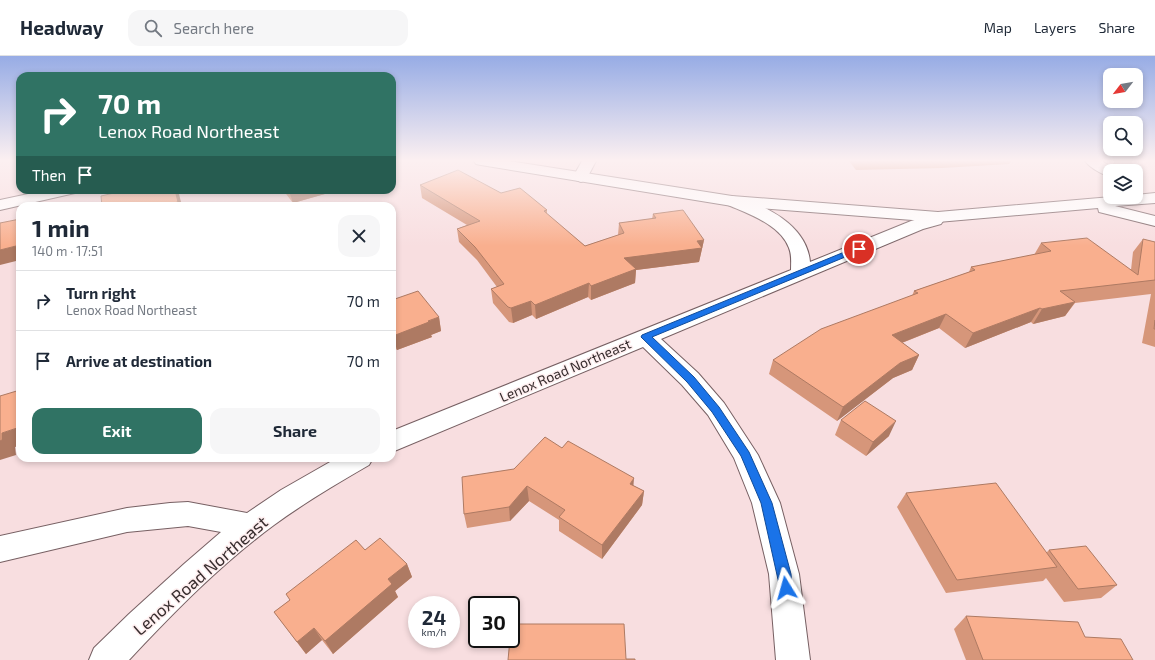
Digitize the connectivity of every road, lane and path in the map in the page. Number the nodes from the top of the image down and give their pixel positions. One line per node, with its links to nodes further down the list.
1 (658, 189): 5 (street)
2 (1143, 192): 4 (street)
3 (51, 194): 7 (street)
4 (1154, 198): 6 (street)
5 (732, 201): 8 (street); 10 (street)
6 (1086, 204): 8 (street); 9 (street)
7 (0, 205)
8 (938, 217): 10 (street, Lenox Road Northeast)
9 (1155, 221)
10 (801, 272): 11 (street, Lenox Road Northeast)
11 (645, 337): 12 (street, Lenox Road Northeast); 17 (street)
12 (396, 440)
13 (353, 462): 14 (street, Lenox Road Northeast)
14 (252, 526): 15 (street); 16 (street, Lenox Road Northeast)
15 (0, 550)
16 (106, 660)
17 (793, 660)

